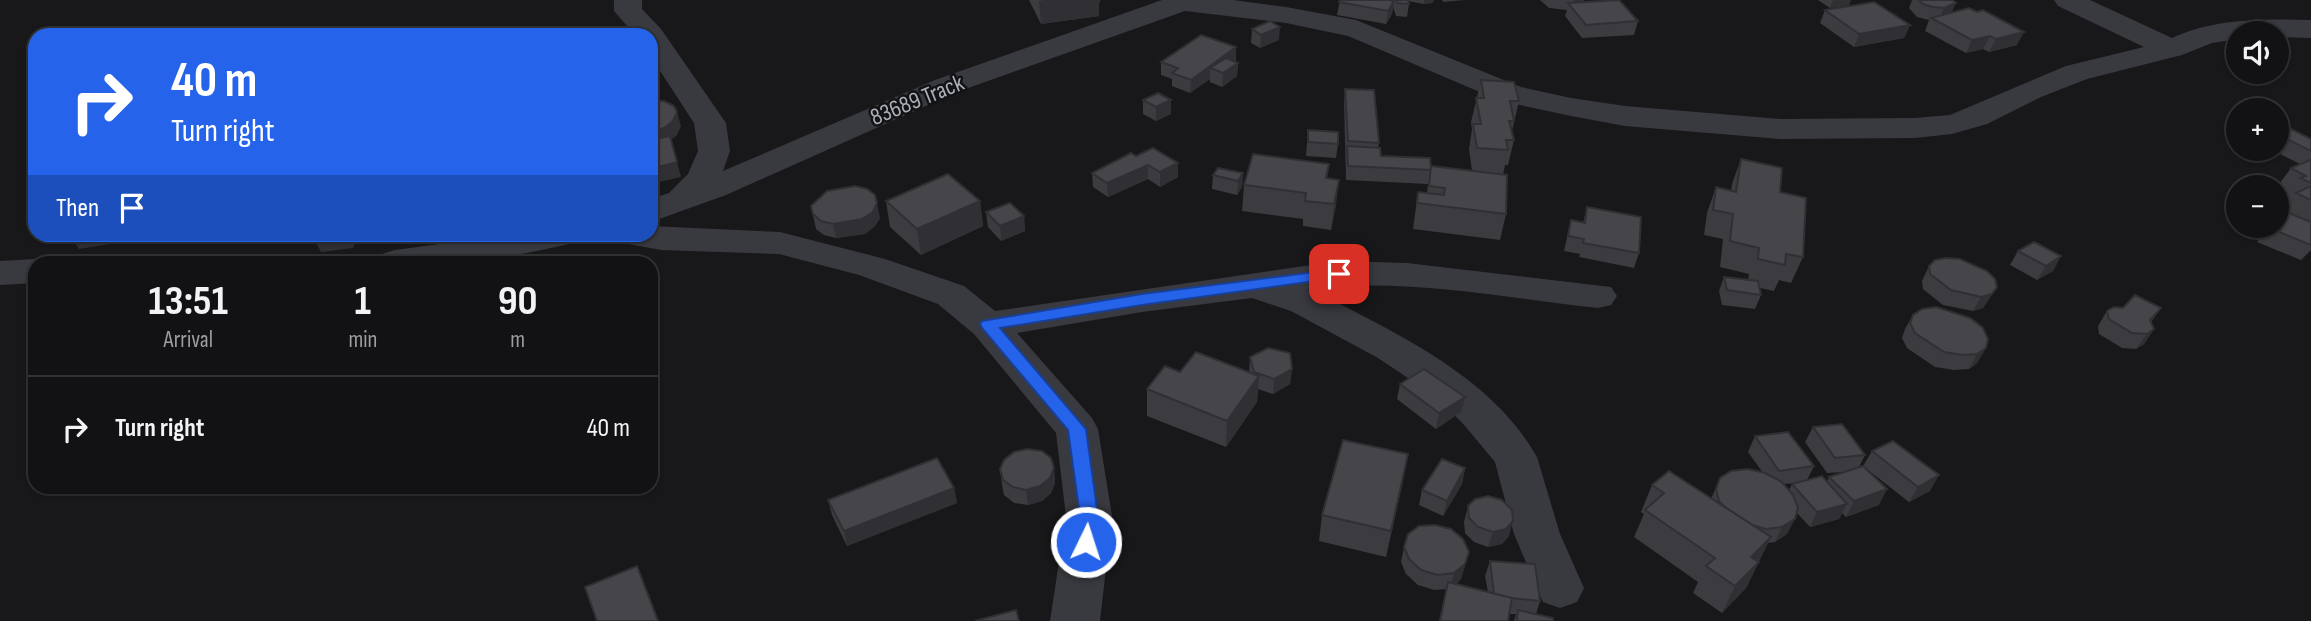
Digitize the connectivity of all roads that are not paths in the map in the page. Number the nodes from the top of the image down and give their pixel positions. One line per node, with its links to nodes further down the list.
1 (628, 0): 4 (street)
2 (2068, 0): 7 (street)
3 (1186, 1): 7 (street); 8 (street, 83689 Track)
4 (644, 28)
5 (2311, 29): 7 (street)
6 (658, 45): 8 (street)
7 (2172, 49)
8 (664, 207)
9 (658, 238): 16 (street)
10 (530, 242): 11 (street)
11 (441, 256)
12 (28, 271): 13 (street)
13 (0, 273)
14 (1254, 286): 15 (street); 16 (street); 17 (street)
15 (1598, 296)
16 (988, 324): 18 (street)
17 (1560, 587)
18 (1075, 621)

